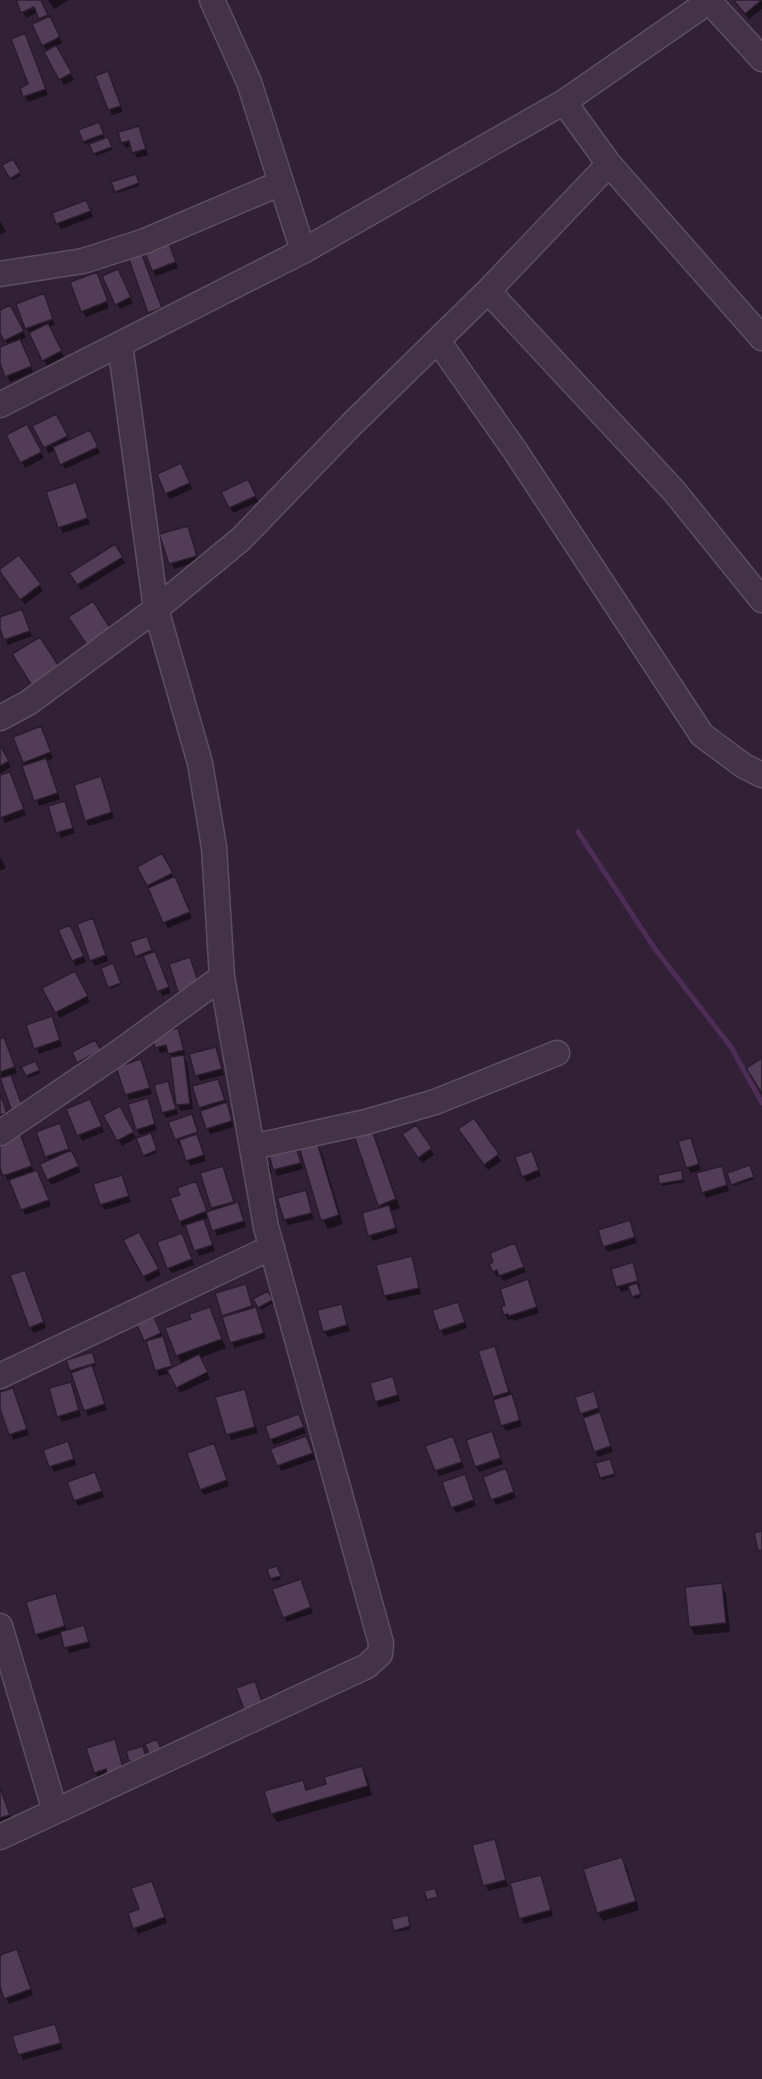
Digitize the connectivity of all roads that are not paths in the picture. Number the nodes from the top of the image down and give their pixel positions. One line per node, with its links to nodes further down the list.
1 (212, 0): 6 (street)
2 (709, 0): 3 (street); 4 (street)
3 (762, 59)
4 (564, 102): 5 (street); 7 (street)
5 (609, 164): 9 (street); 10 (street)
6 (281, 183): 7 (street); 8 (street)
7 (303, 251): 12 (street)
8 (0, 274)
9 (488, 291): 11 (street); 14 (street)
10 (762, 338)
11 (438, 341): 15 (street); 17 (street)
12 (120, 344): 13 (street); 15 (street)
13 (0, 405)
14 (762, 600)
15 (156, 609): 16 (street); 18 (street)
16 (0, 718)
17 (762, 775)
18 (222, 977): 20 (street); 21 (street)
19 (556, 1053): 21 (street)
20 (0, 1133)
21 (252, 1147): 22 (street)
22 (272, 1247): 23 (street); 25 (street)
23 (0, 1377)
24 (0, 1626): 25 (street)
25 (55, 1811): 26 (street)
26 (0, 1837)

